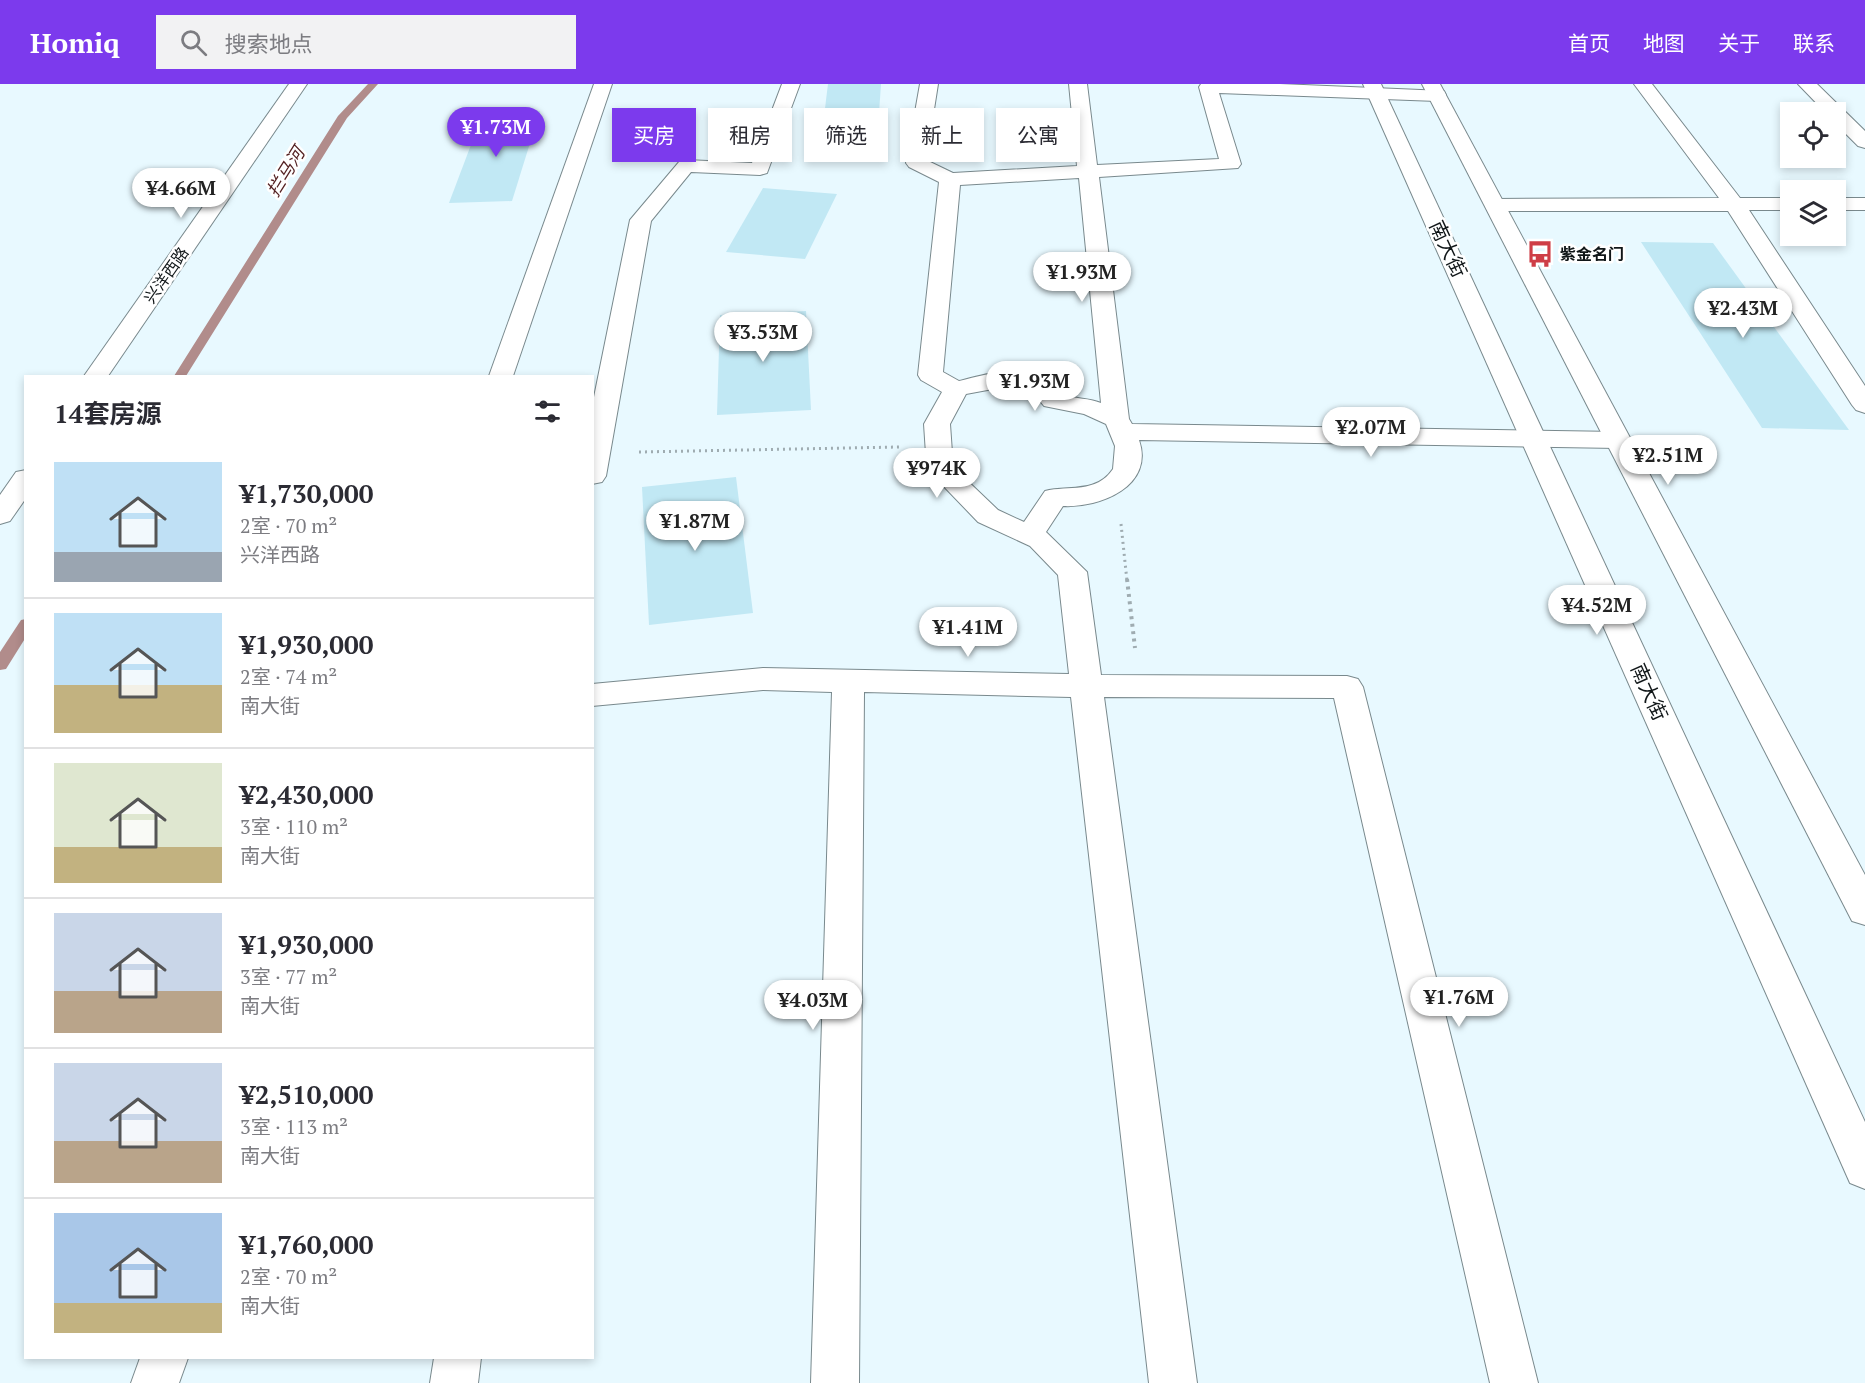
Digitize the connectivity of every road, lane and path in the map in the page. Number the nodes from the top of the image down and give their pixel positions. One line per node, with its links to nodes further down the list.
1 (298, 84): 21 (street, 兴洋西路)
2 (603, 84): 22 (street)
3 (791, 84): 29 (street)
4 (929, 84): 15 (street)
5 (1078, 84): 14 (street)
6 (1643, 84): 16 (street)
7 (1807, 84): 11 (street)
8 (1220, 85): 9 (street); 14 (street)
9 (1375, 88): 10 (street); 26 (street, 南大街)
10 (1434, 89): 20 (street)
11 (1825, 102)
12 (1846, 123): 13 (street)
13 (1865, 142)
14 (1087, 172): 15 (street); 25 (street)
15 (950, 179): 23 (street)
16 (1734, 204): 17 (street); 20 (street); 24 (street)
17 (1780, 204)
18 (1846, 204): 19 (street)
19 (1865, 204)
20 (1495, 205): 27 (street)
21 (97, 375)
22 (501, 375)
23 (956, 389): 25 (street); 28 (street)
24 (1865, 405)
25 (1121, 426): 26 (street); 32 (street)
26 (1535, 439): 27 (street); 40 (street, 南大街)
27 (1618, 440): 39 (street)
28 (939, 446): 29 (path); 34 (street)
29 (597, 452): 30 (street)
30 (594, 466)
31 (24, 481): 33 (street)
32 (1116, 484): 34 (street); 37 (path)
33 (0, 515)
34 (1029, 535): 36 (street)
35 (848, 681): 36 (street); 38 (street); 45 (street)
36 (1087, 686): 37 (street); 46 (street)
37 (1140, 686): 47 (street)
38 (594, 695)
39 (1865, 910)
40 (1865, 1168)
41 (164, 1359): 43 (street)
42 (458, 1359): 44 (street)
43 (155, 1383)
44 (454, 1383)
45 (835, 1383)
46 (1173, 1383)
47 (1514, 1383)

